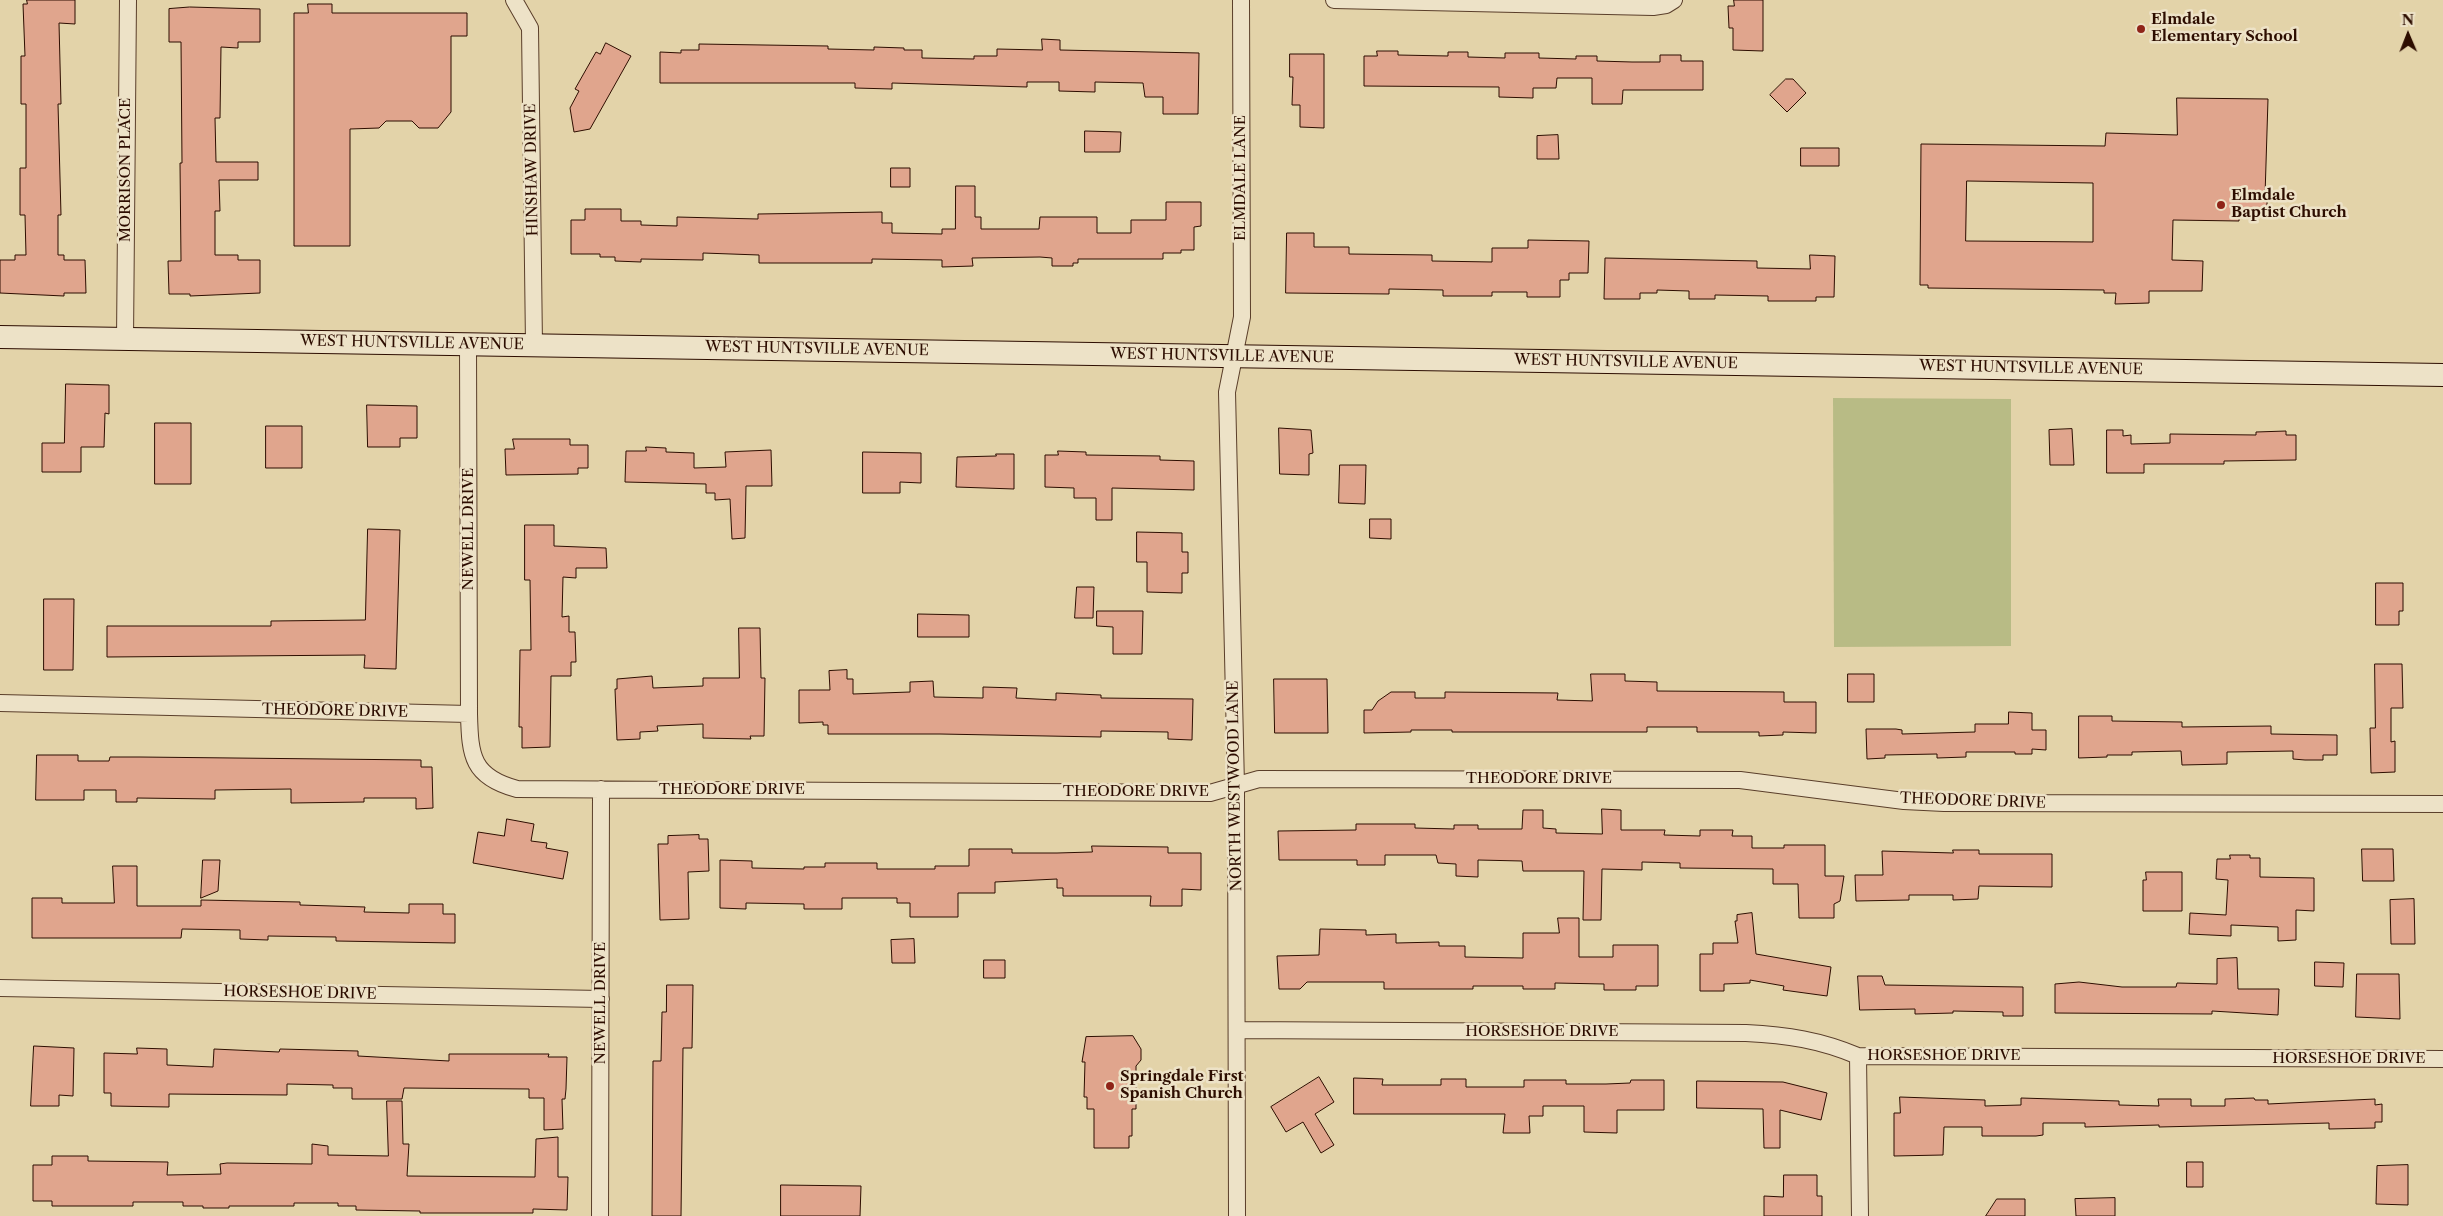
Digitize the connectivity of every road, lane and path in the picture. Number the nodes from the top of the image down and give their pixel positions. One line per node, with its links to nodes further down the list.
1 (128, 0): 7 (street, MORRISON PLACE)
2 (514, 0): 9 (street, HINSHAW DRIVE)
3 (1241, 0): 10 (street, ELMDALE LANE)
4 (1334, 0): 5 (street)
5 (1674, 0)
6 (0, 337): 7 (main road, WEST HUNTSVILLE AVENUE)
7 (125, 339): 8 (main road, WEST HUNTSVILLE AVENUE)
8 (468, 344): 9 (main road, WEST HUNTSVILLE AVENUE); 13 (street, NEWELL DRIVE)
9 (534, 345): 10 (main road, WEST HUNTSVILLE AVENUE)
10 (1234, 356): 11 (main road, WEST HUNTSVILLE AVENUE); 14 (street, NORTH WESTWOOD LANE)
11 (2443, 375)
12 (0, 703): 13 (street, THEODORE DRIVE)
13 (469, 714): 15 (street, THEODORE DRIVE)
14 (1236, 786): 15 (street, THEODORE DRIVE); 16 (street, THEODORE DRIVE); 19 (street, NORTH WESTWOOD LANE)
15 (601, 790): 18 (street, NEWELL DRIVE)
16 (2443, 804)
17 (0, 988): 18 (street, HORSESHOE DRIVE)
18 (601, 999): 22 (street, NEWELL DRIVE)
19 (1238, 1030): 20 (street, HORSESHOE DRIVE); 23 (street, NORTH WESTWOOD LANE)
20 (1858, 1056): 21 (street, HORSESHOE DRIVE); 24 (street)
21 (2443, 1059)
22 (600, 1216)
23 (1236, 1216)
24 (1860, 1216)

